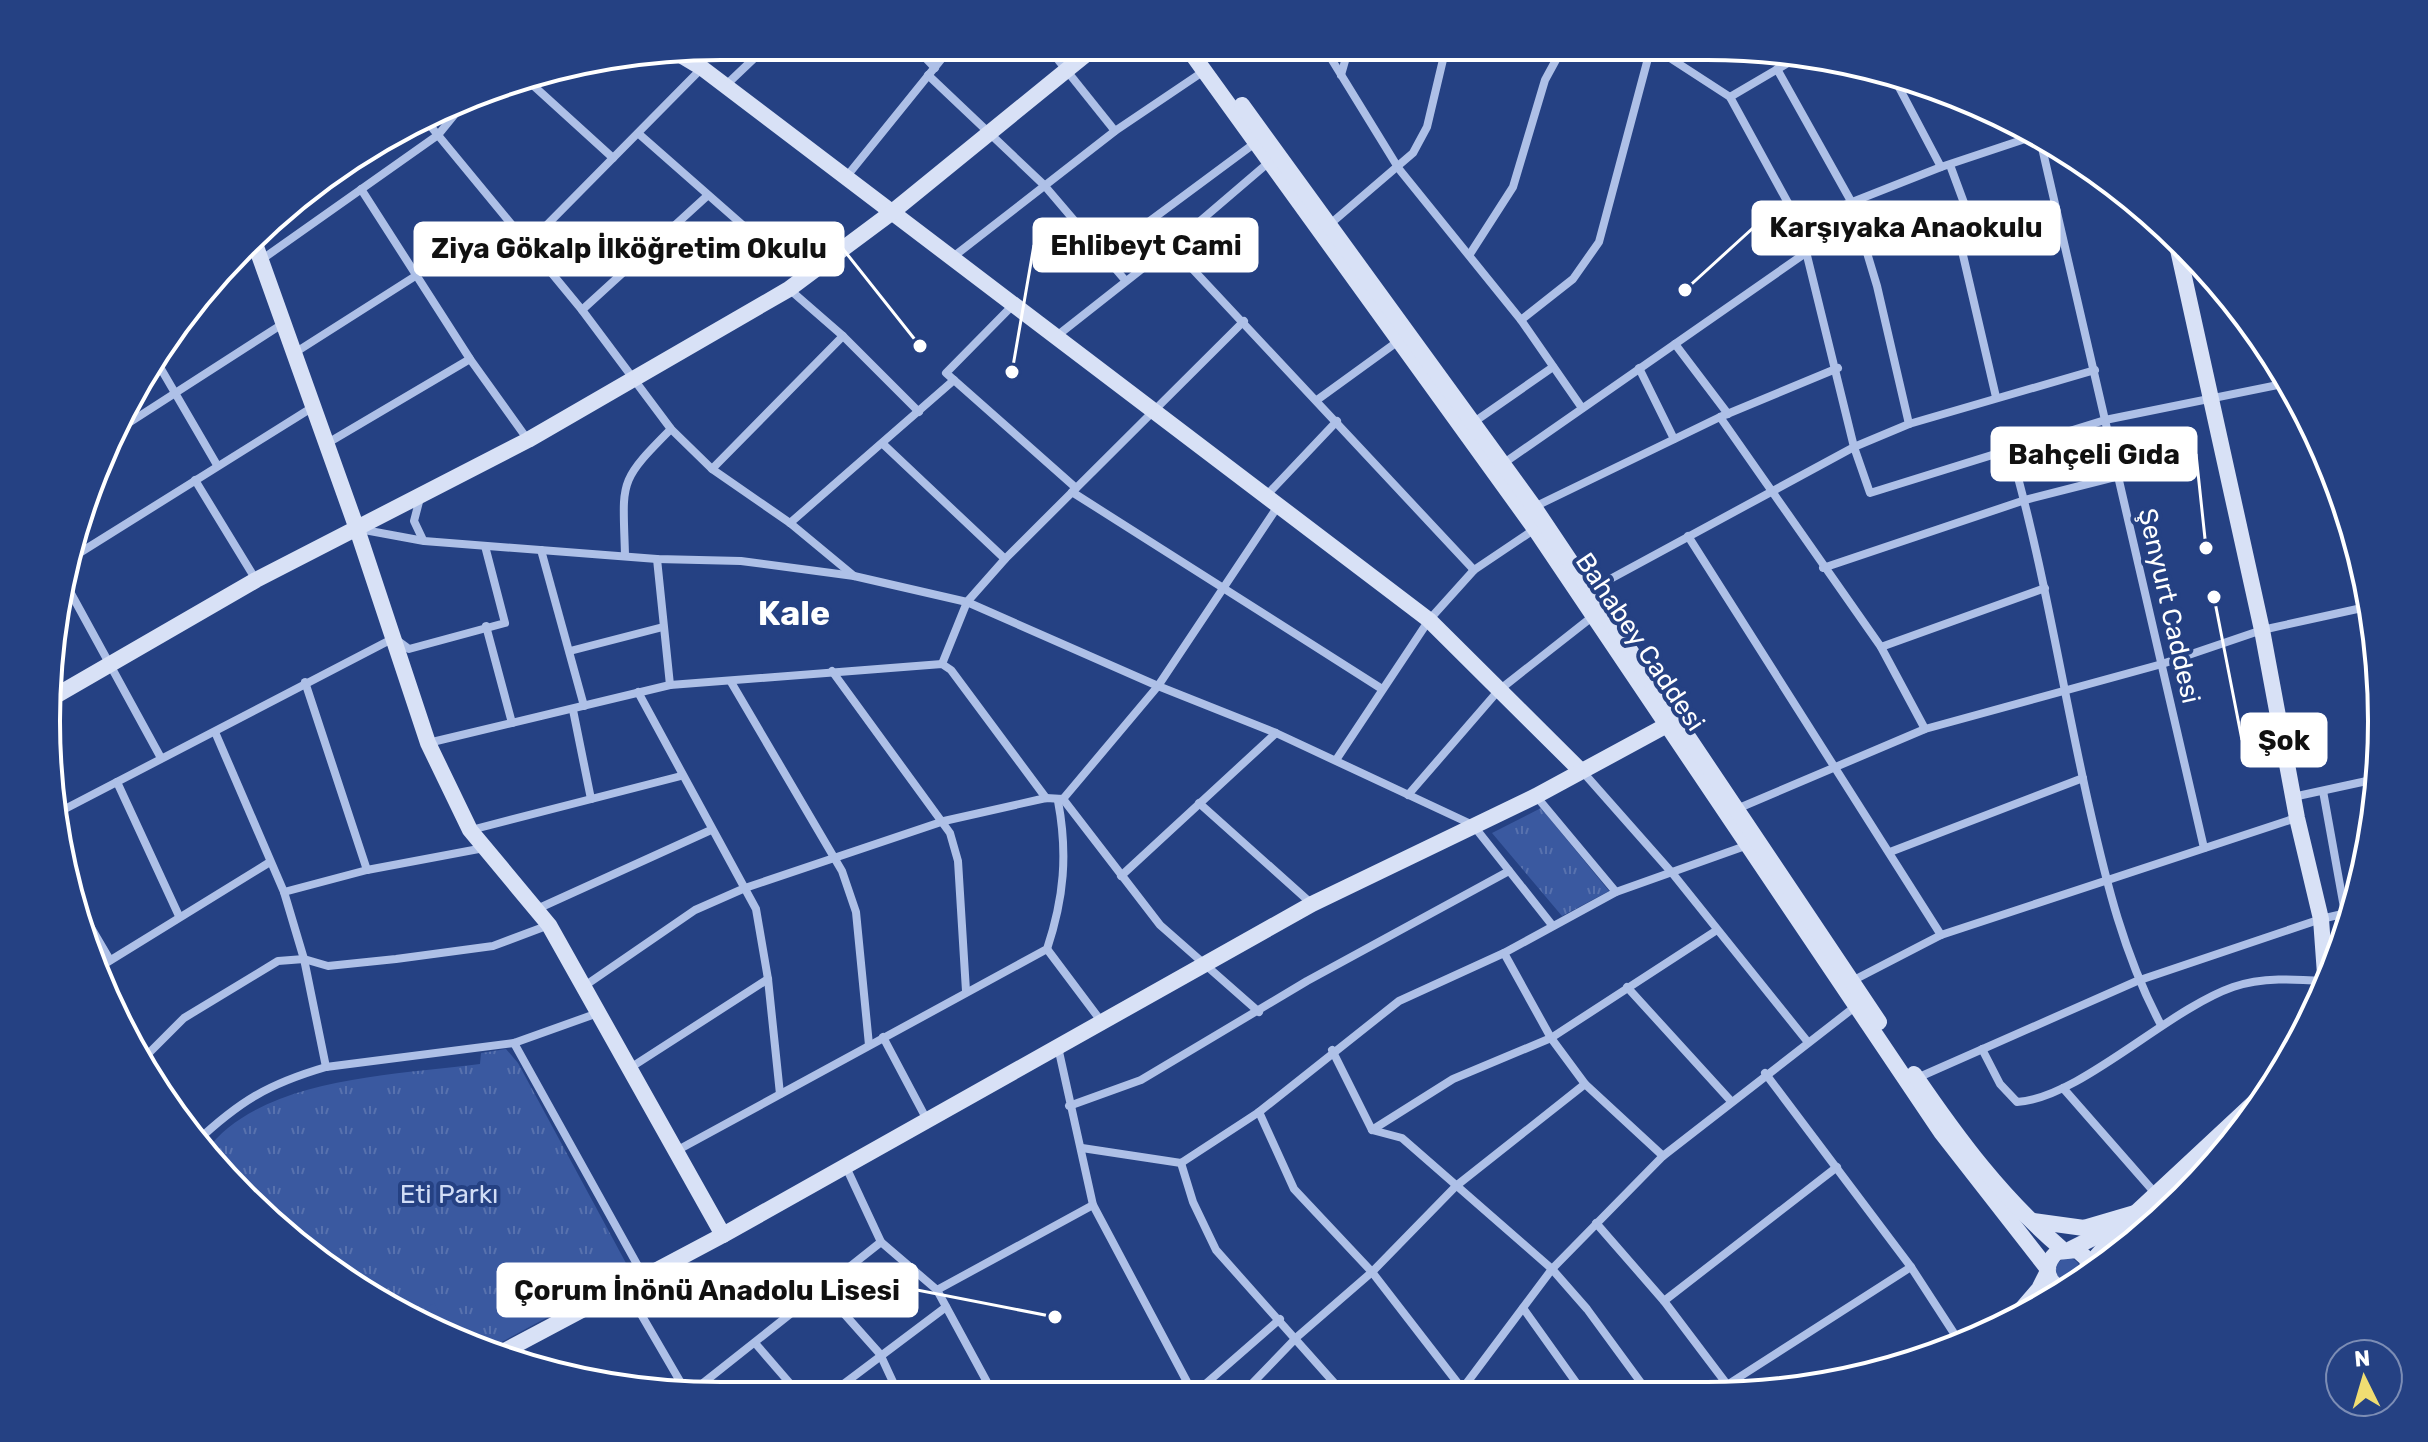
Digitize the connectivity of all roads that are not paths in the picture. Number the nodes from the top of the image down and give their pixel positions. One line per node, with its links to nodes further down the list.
1 (752, 60): 23 (street)
2 (924, 60): 20 (street)
3 (941, 60): 20 (street)
4 (1057, 60): 18 (street)
5 (1077, 60): 18 (street)
6 (1196, 60): 19 (street, Bahabey Caddesi)
7 (1209, 60): 46 (street, Bahabey Caddesi)
8 (1332, 60): 21 (street)
9 (1345, 60): 21 (street)
10 (1443, 60): 38 (street)
11 (1556, 60): 52 (street)
12 (1648, 60): 62 (street)
13 (1672, 60): 25 (street)
14 (690, 61): 16 (street)
15 (1784, 65): 17 (street)
16 (702, 68): 23 (street); 30 (street)
17 (1777, 69): 25 (street); 43 (street)
18 (1064, 70): 28 (street); 29 (street)
19 (1204, 71): 28 (street); 33 (street, Bahabey Caddesi)
20 (932, 72): 29 (street); 39 (street)
21 (1341, 75): 38 (street)
22 (535, 87): 35 (street)
23 (724, 87): 39 (street)
24 (1901, 90): 37 (street)
25 (1730, 97): 45 (street)
26 (452, 117): 31 (street)
27 (431, 127): 31 (street)
28 (1115, 131): 40 (street)
29 (990, 132): 40 (street); 44 (street)
30 (639, 134): 35 (street); 42 (street)
31 (438, 135): 41 (street); 48 (street)
32 (2022, 140): 37 (street)
33 (1255, 143): 36 (street, Bahabey Caddesi); 53 (street)
34 (2043, 152): 75 (street, Şenyurt Caddesi)
35 (613, 158): 48 (street)
36 (1268, 163): 49 (street); 67 (street, Bahabey Caddesi)
37 (1946, 166): 43 (street); 80 (street)
38 (1399, 169): 46 (street); 52 (street)
39 (847, 176): 44 (street)
40 (1044, 185): 53 (street); 54 (street)
41 (361, 189): 47 (street); 56 (street)
42 (707, 196): 57 (street); 61 (street)
43 (1852, 203): 45 (street); 92 (street)
44 (891, 213): 54 (street); 57 (street)
45 (1799, 223): 50 (street)
46 (1328, 225): 91 (street, Bahabey Caddesi)
47 (266, 242)
48 (528, 244): 61 (street)
49 (1171, 246): 58 (street); 63 (street)
50 (1807, 252): 68 (street); 73 (street)
51 (255, 253): 64 (street)
52 (1470, 254): 62 (street)
53 (1104, 255): 58 (street)
54 (953, 257): 60 (street)
55 (2180, 260): 82 (street)
56 (417, 275): 69 (street); 70 (street)
57 (804, 279): 59 (street)
58 (1125, 280): 65 (street)
59 (789, 289): 66 (street); 76 (street)
60 (1014, 303): 65 (street); 77 (street)
61 (582, 310): 76 (street)
62 (1521, 320): 71 (street)
63 (1244, 321): 81 (street); 86 (street)
64 (285, 323): 69 (street); 79 (street)
65 (1058, 335): 86 (street)
66 (843, 336): 85 (street); 102 (street)
67 (1397, 342): 81 (street); 113 (street, Bahabey Caddesi)
68 (1675, 344): 72 (street); 87 (street)
69 (296, 352): 83 (street)
70 (470, 359): 95 (street); 96 (street)
71 (1553, 367): 84 (street); 91 (street)
72 (1639, 368): 84 (street); 94 (street)
73 (1838, 368): 87 (street); 98 (street)
74 (162, 369): 79 (street)
75 (2095, 370): 80 (street); 88 (street, Şenyurt Caddesi)
76 (632, 380): 93 (street); 95 (street)
77 (954, 380): 85 (street); 105 (street)
78 (2276, 386): 82 (street)
79 (176, 393): 89 (street); 101 (street)
80 (1996, 397): 92 (street)
81 (1317, 400): 90 (street)
82 (2210, 400): 88 (street); 136 (street)
83 (313, 407): 96 (street); 101 (street)
84 (1582, 408): 100 (street)
85 (919, 412): 97 (street)
86 (1154, 412): 105 (street); 108 (street)
87 (1724, 415): 94 (street); 106 (street)
88 (2105, 420): 99 (street); 103 (street, Şenyurt Caddesi)
89 (133, 421)
90 (1337, 421): 108 (street); 123 (street)
91 (1474, 422): 100 (street, Bahabey Caddesi)
92 (1909, 424): 98 (street)
93 (671, 429): 102 (street); 119 (street)
94 (1674, 439): 110 (street)
95 (528, 440): 107 (street)
96 (326, 444): 112 (street)
97 (883, 444): 111 (street); 121 (street)
98 (1854, 447): 99 (street); 106 (street)
99 (2010, 449): 109 (street)
100 (1504, 463): 110 (street, Bahabey Caddesi)
101 (217, 465): 104 (street)
102 (712, 469): 111 (street)
103 (2119, 476): 109 (street); 142 (street, Şenyurt Caddesi)
104 (195, 480): 118 (street); 125 (street)
105 (1074, 490): 121 (street); 126 (street)
106 (1770, 494): 114 (street); 122 (street)
107 (421, 495): 112 (street); 115 (street)
108 (1273, 500): 126 (street); 133 (street)
109 (2025, 500): 122 (street); 127 (street)
110 (1534, 507): 128 (street, Bahabey Caddesi)
111 (790, 523): 124 (street)
112 (357, 529): 115 (street); 125 (street); 137 (street)
113 (1535, 529): 123 (street); 132 (street, Bahabey Caddesi)
114 (1688, 536): 128 (street); 163 (street)
115 (424, 541): 116 (street)
116 (485, 546): 117 (street); 134 (street)
117 (541, 550): 119 (street); 139 (street)
118 (83, 551)
119 (625, 555): 120 (street)
120 (657, 559): 124 (street); 135 (street)
121 (1005, 559): 130 (street)
122 (1823, 568): 138 (street)
123 (1474, 570): 133 (street)
124 (854, 576): 130 (street)
125 (256, 580): 140 (street)
126 (1222, 585): 147 (street); 148 (street)
127 (2045, 588): 138 (street); 149 (street)
128 (1590, 591): 178 (street, Bahabey Caddesi)
129 (72, 596): 140 (street)
130 (967, 602): 141 (street); 147 (street)
131 (2358, 609): 136 (street)
132 (1592, 617): 150 (street); 156 (street, Bahabey Caddesi)
133 (1429, 620): 148 (street); 150 (street)
134 (486, 626): 137 (street); 155 (street)
135 (663, 627): 139 (street); 146 (street)
136 (2262, 630): 142 (street); 172 (street)
137 (394, 638): 144 (street); 160 (street)
138 (1881, 647): 157 (street)
139 (570, 651): 153 (street)
140 (110, 663): 152 (street); 161 (street)
141 (942, 664): 143 (street); 173 (street)
142 (2162, 664): 149 (street); 186 (street, Şenyurt Caddesi)
143 (832, 671): 145 (street); 180 (street)
144 (305, 682): 158 (street); 190 (street)
145 (731, 682): 146 (street); 188 (street)
146 (670, 685): 151 (street)
147 (1158, 686): 159 (street); 175 (street)
148 (1382, 689): 162 (street)
149 (2064, 690): 157 (street); 166 (street)
150 (1498, 691): 164 (street); 170 (street)
151 (638, 692): 153 (street); 165 (street)
152 (61, 693)
153 (584, 706): 154 (street)
154 (573, 710): 155 (street); 174 (street)
155 (512, 723): 160 (street)
156 (1667, 725): 164 (street); 184 (street, Bahabey Caddesi)
157 (1925, 729): 163 (street)
158 (215, 732): 161 (street); 189 (street)
159 (1276, 733): 162 (street); 176 (street)
160 (428, 743): 182 (street)
161 (161, 758): 168 (street)
162 (1336, 760): 170 (street)
163 (1836, 764): 178 (street); 187 (street)
164 (1581, 771): 171 (street); 192 (street)
165 (681, 776): 174 (street); 183 (street)
166 (2083, 778): 187 (street); 194 (street)
167 (2365, 781): 169 (street)
168 (117, 782): 177 (street); 202 (street)
169 (2323, 791): 172 (street); 198 (street)
170 (1408, 795): 181 (street)
171 (1536, 796): 181 (street); 197 (street)
172 (2293, 797): 179 (street)
173 (1046, 798): 175 (street); 180 (street)
174 (591, 799): 182 (street)
175 (1060, 800): 193 (street); 209 (street)
176 (1199, 803): 193 (street); 199 (street)
177 (66, 808)
178 (1739, 808): 217 (street, Bahabey Caddesi)
179 (2297, 818): 186 (street); 203 (street)
180 (944, 821): 188 (street); 222 (street)
181 (1473, 825): 191 (street); 199 (street)
182 (470, 830): 185 (street)
183 (711, 830): 195 (street); 200 (street)
184 (1749, 845): 192 (street); 223 (street, Bahabey Caddesi)
185 (484, 848): 190 (street); 200 (street)
186 (2204, 848): 194 (street)
187 (1890, 852): 207 (street)
188 (836, 857): 195 (street); 232 (street)
189 (270, 862): 196 (street); 202 (street)
190 (367, 870): 196 (street)
191 (1509, 871): 205 (street); 224 (street)
192 (1673, 874): 197 (street); 206 (street)
193 (1121, 876): 215 (street)
194 (2106, 878): 207 (street); 218 (street)
195 (745, 888): 216 (street); 220 (street)
196 (284, 892): 212 (street)
197 (1616, 892): 205 (street)
198 (2344, 895)
199 (1312, 904): 215 (street)
200 (537, 909): 204 (street)
201 (2338, 915): 203 (street)
202 (179, 916): 213 (street)
203 (2321, 919): 211 (street); 218 (street)
204 (549, 925): 212 (street); 220 (street)
205 (1552, 925): 210 (street)
206 (1717, 930): 221 (street); 230 (street)
207 (1941, 935): 217 (street)
208 (96, 937): 213 (street)
209 (1047, 949): 222 (street); 226 (street)
210 (1504, 953): 229 (street); 235 (street)
211 (2324, 956)
212 (304, 959): 236 (street); 237 (street)
213 (110, 960): 214 (street)
214 (106, 963)
215 (1206, 966): 224 (street); 226 (street)
216 (768, 979): 238 (street); 243 (street)
217 (1852, 981): 240 (street, Bahabey Caddesi)
218 (2137, 981): 227 (street); 234 (street)
219 (2314, 983): 227 (street)
220 (582, 987): 225 (street)
221 (1627, 987): 229 (street); 244 (street)
222 (966, 991): 228 (street)
223 (1856, 1006): 230 (street); 270 (street, Bahabey Caddesi)
224 (1259, 1012): 245 (street)
225 (598, 1013): 231 (street); 238 (street)
226 (1101, 1021): 233 (street)
227 (2161, 1025): 242 (street)
228 (883, 1037): 232 (street); 247 (street)
229 (1551, 1038): 241 (street); 248 (street)
230 (1807, 1041): 239 (street)
231 (514, 1043): 237 (street); 272 (street)
232 (869, 1045): 243 (street)
233 (1058, 1046): 245 (street); 247 (street)
234 (1982, 1049): 240 (street); 242 (street)
235 (1332, 1050): 246 (street); 248 (street)
236 (149, 1053)
237 (326, 1067): 249 (street)
238 (629, 1069): 252 (street)
239 (1765, 1073): 244 (street); 256 (street)
240 (1917, 1078): 260 (street, Bahabey Caddesi)
241 (1585, 1084): 253 (street); 257 (street)
242 (2063, 1088): 258 (street)
243 (780, 1094): 252 (street)
244 (1730, 1100): 253 (street)
245 (1069, 1106): 251 (street)
246 (1259, 1112): 254 (street); 271 (street)
247 (927, 1120): 255 (street)
248 (1372, 1130): 257 (street)
249 (205, 1133)
250 (2217, 1140): 258 (street)
251 (1082, 1148): 254 (street); 259 (street)
252 (676, 1151): 263 (street)
253 (1663, 1156): 262 (street)
254 (1181, 1163): 281 (street)
255 (845, 1166): 263 (street); 264 (street)
256 (1837, 1167): 268 (street); 278 (street)
257 (1456, 1186): 269 (street); 271 (street)
258 (2156, 1194): 261 (street)
259 (1093, 1205): 276 (street); 294 (street)
260 (2018, 1212): 261 (street); 266 (street, Bahabey Caddesi)
261 (2133, 1215): 265 (street); 266 (street)
262 (1596, 1223): 269 (street); 278 (street)
263 (723, 1235): 272 (street)
264 (881, 1242): 275 (street); 276 (street)
265 (2109, 1245)
266 (2067, 1249): 267 (street, Bahabey Caddesi); 270 (street)
267 (2086, 1262)
268 (1911, 1267): 282 (street); 288 (street)
269 (1552, 1269): 280 (street); 301 (street)
270 (2047, 1271): 273 (street, Bahabey Caddesi); 277 (street)
271 (1372, 1272): 283 (street); 298 (street)
272 (643, 1275): 274 (street)
273 (2053, 1284)
274 (624, 1285): 285 (street); 287 (street)
275 (823, 1290): 284 (street); 286 (street)
276 (937, 1290): 279 (street)
277 (2033, 1295)
278 (1664, 1301): 302 (street)
279 (946, 1307): 286 (street); 293 (street)
280 (1523, 1308): 299 (street); 300 (street)
281 (1280, 1319): 283 (street); 295 (street)
282 (1954, 1334)
283 (1297, 1337): 296 (street); 297 (street)
284 (755, 1343): 289 (street); 290 (street)
285 (511, 1347)
286 (880, 1354): 291 (street); 292 (street)
287 (680, 1381)
288 (1733, 1381)
289 (705, 1382)
290 (789, 1382)
291 (845, 1382)
292 (893, 1382)
293 (987, 1382)
294 (1188, 1382)
295 (1208, 1382)
296 (1254, 1382)
297 (1334, 1382)
298 (1458, 1382)
299 (1471, 1382)
300 (1576, 1382)
301 (1640, 1382)
302 (1724, 1382)

